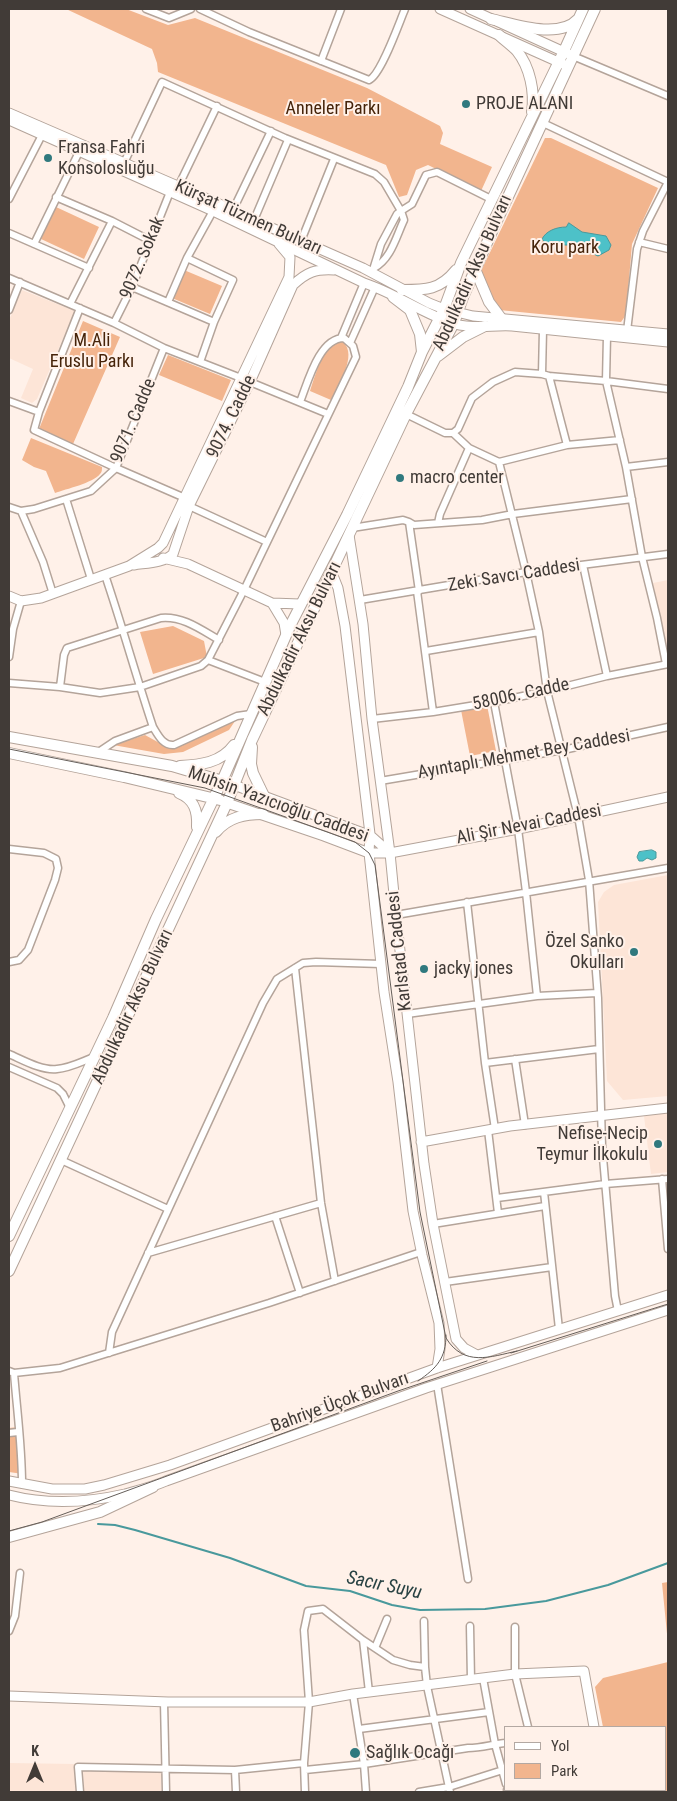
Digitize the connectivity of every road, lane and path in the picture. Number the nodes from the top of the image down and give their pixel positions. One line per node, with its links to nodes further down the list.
1 (146, 9): 2 (street)
2 (192, 9)
3 (200, 9): 13 (street)
4 (341, 9): 13 (street)
5 (405, 9): 13 (street)
6 (440, 9): 11 (street)
7 (470, 9): 10 (street)
8 (595, 9): 12 (main road, Abdulkadir Aksu Bulvarı)
9 (582, 12): 10 (main road); 12 (main road, Abdulkadir Aksu Bulvarı)
10 (487, 14): 12 (street)
11 (498, 35): 12 (street); 17 (main road)
12 (566, 59): 14 (street); 17 (main road, Abdulkadir Aksu Bulvarı); 18 (main road, Abdulkadir Aksu Bulvarı)
13 (321, 61)
14 (668, 96)
15 (217, 106): 19 (street); 24 (street); 26 (street, 9072. Sokak)
16 (9, 115): 20 (street, Kürşat Tüzmen Bulvarı); 24 (street, Kürşat Tüzmen Bulvarı)
17 (531, 120): 28 (main road, Abdulkadir Aksu Bulvarı)
18 (543, 123): 25 (street); 45 (main road, Abdulkadir Aksu Bulvarı)
19 (270, 132): 21 (street); 30 (street)
20 (42, 135): 22 (street, Kürşat Tüzmen Bulvarı); 29 (street)
21 (288, 140): 23 (street); 33 (street)
22 (79, 152): 26 (street, Kürşat Tüzmen Bulvarı); 27 (street)
23 (334, 159): 32 (street); 37 (street)
24 (124, 163): 26 (street, Kürşat Tüzmen Bulvarı)
25 (668, 182): 39 (street)
26 (174, 190): 30 (street, Kürşat Tüzmen Bulvarı); 31 (street, Kürşat Tüzmen Bulvarı); 36 (street, 9072. Sokak)
27 (56, 197): 34 (street); 40 (street)
28 (491, 199): 32 (street); 43 (main road, Abdulkadir Aksu Bulvarı)
29 (9, 200)
30 (233, 210): 33 (street, Kürşat Tüzmen Bulvarı)
31 (213, 211): 38 (street, Kürşat Tüzmen Bulvarı); 42 (street)
32 (401, 211): 47 (street); 47 (street)
33 (254, 220): 37 (street, Kürşat Tüzmen Bulvarı)
34 (112, 222): 36 (street); 44 (street)
35 (9, 233): 40 (street)
36 (151, 241): 52 (street, 9072. Sokak)
37 (301, 241): 47 (street, Kürşat Tüzmen Bulvarı)
38 (278, 242): 46 (street, Kürşat Tüzmen Bulvarı); 79 (street, 9074. Cadde)
39 (639, 242): 41 (street); 67 (street)
40 (34, 244): 44 (street)
41 (668, 249)
42 (187, 258): 55 (street); 62 (street)
43 (462, 263): 53 (main road); 60 (main road, Abdulkadir Aksu Bulvarı)
44 (89, 268): 56 (street)
45 (475, 269): 59 (main road, Abdulkadir Aksu Bulvarı); 61 (main road)
46 (338, 270): 50 (street, Kürşat Tüzmen Bulvarı); 79 (street, 9074. Cadde)
47 (373, 270): 53 (street, Kürşat Tüzmen Bulvarı)
48 (9, 278): 49 (street)
49 (20, 282): 56 (street); 58 (street)
50 (364, 283): 51 (street, Kürşat Tüzmen Bulvarı); 70 (street)
51 (375, 287): 54 (street, Kürşat Tüzmen Bulvarı); 72 (street)
52 (132, 288): 55 (street); 63 (street, 9072. Sokak)
53 (402, 290): 60 (street, Kürşat Tüzmen Bulvarı)
54 (394, 297): 60 (street, Kürşat Tüzmen Bulvarı); 74 (main road)
55 (168, 302): 62 (street)
56 (70, 304): 57 (street)
57 (80, 308): 63 (street); 84 (street)
58 (9, 310)
59 (459, 312): 60 (street, Kürşat Tüzmen Bulvarı); 61 (street, Kürşat Tüzmen Bulvarı); 64 (main road, Abdulkadir Aksu Bulvarı)
60 (442, 313): 64 (street, Kürşat Tüzmen Bulvarı); 74 (main road, Abdulkadir Aksu Bulvarı)
61 (501, 318): 67 (street, Kürşat Tüzmen Bulvarı)
62 (214, 322): 76 (street)
63 (114, 323): 73 (street)
64 (454, 323): 65 (street, Kürşat Tüzmen Bulvarı); 75 (main road, Abdulkadir Aksu Bulvarı)
65 (485, 326): 66 (street, Kürşat Tüzmen Bulvarı); 75 (main road)
66 (543, 330): 69 (street, Kürşat Tüzmen Bulvarı); 77 (street)
67 (628, 331): 68 (street, Kürşat Tüzmen Bulvarı)
68 (668, 334)
69 (607, 336): 71 (street, Kürşat Tüzmen Bulvarı); 80 (street)
70 (341, 338): 72 (street); 83 (street)
71 (668, 342)
72 (350, 343): 85 (street)
73 (164, 348): 76 (street); 94 (street, 9071. Cadde)
74 (422, 352): 124 (main road, Abdulkadir Aksu Bulvarı)
75 (435, 358): 86 (main road, Abdulkadir Aksu Bulvarı)
76 (200, 362): 79 (street)
77 (542, 374): 78 (street); 87 (street)
78 (549, 376): 80 (street); 89 (street)
79 (245, 380): 83 (street); 97 (street, 9074. Cadde)
80 (606, 381): 81 (street); 88 (street)
81 (668, 389)
82 (9, 401): 84 (street)
83 (300, 402): 85 (street)
84 (39, 412): 94 (street)
85 (328, 414): 104 (street)
86 (406, 414): 87 (street); 103 (main road, Abdulkadir Aksu Bulvarı)
87 (453, 433): 90 (street)
88 (620, 440): 89 (street); 93 (street)
89 (567, 445): 91 (street)
90 (469, 448): 91 (street); 102 (street)
91 (498, 462): 100 (street)
92 (668, 462): 93 (street)
93 (626, 467): 95 (street)
94 (116, 468): 96 (street, 9071. Cadde); 97 (street)
95 (632, 498): 100 (street); 108 (street)
96 (66, 499): 99 (street, 9071. Cadde); 116 (street)
97 (187, 502): 104 (street); 105 (street, 9074. Cadde); 106 (street, 9074. Cadde)
98 (9, 507): 99 (street)
99 (21, 511): 119 (street)
100 (513, 514): 102 (street); 113 (street)
101 (409, 522): 102 (street); 103 (street); 118 (street)
102 (438, 523)
103 (350, 531): 114 (main road, Abdulkadir Aksu Bulvarı); 121 (street, Karlstad Caddesi)
104 (267, 542): 117 (street)
105 (161, 545): 106 (street); 109 (street); 112 (street)
106 (175, 549): 109 (street, 9074. Cadde); 110 (street)
107 (668, 554): 108 (street, Zeki Savcı Caddesi)
108 (642, 557): 111 (street, Zeki Savcı Caddesi); 132 (street)
109 (165, 559): 110 (street); 112 (street)
110 (188, 564): 117 (street)
111 (583, 565): 113 (street, Zeki Savcı Caddesi); 133 (street)
112 (129, 566): 115 (street)
113 (526, 572): 118 (street, Zeki Savcı Caddesi); 126 (street)
114 (332, 573): 147 (main road, Abdulkadir Aksu Bulvarı); 165 (street, Karlstad Caddesi)
115 (104, 574): 116 (street); 125 (street)
116 (91, 580): 119 (street)
117 (244, 590): 123 (street); 128 (street)
118 (418, 591): 121 (street, Zeki Savcı Caddesi); 129 (street)
119 (53, 594): 122 (street)
120 (9, 596): 122 (street)
121 (360, 600): 142 (street, Karlstad Caddesi)
122 (22, 601): 130 (street)
123 (272, 603): 124 (street); 127 (street)
124 (300, 604): 127 (main road, Abdulkadir Aksu Bulvarı)
125 (124, 629): 128 (street); 136 (street); 137 (street)
126 (539, 632): 129 (street); 138 (street)
127 (286, 635): 135 (main road, Abdulkadir Aksu Bulvarı)
128 (219, 640): 131 (street)
129 (426, 652): 140 (street)
130 (9, 657)
131 (208, 660): 135 (street); 137 (street)
132 (667, 664): 133 (street, 58006. Cadde)
133 (607, 676): 138 (street, 58006. Cadde)
134 (9, 682): 136 (street)
135 (266, 682): 141 (main road, Abdulkadir Aksu Bulvarı)
136 (60, 687): 137 (street)
137 (140, 687): 143 (street)
138 (547, 691): 139 (street, 58006. Cadde); 148 (street)
139 (494, 702): 140 (street, 58006. Cadde); 151 (street)
140 (433, 712): 142 (street, 58006. Cadde)
141 (251, 714): 143 (street); 145 (main road, Abdulkadir Aksu Bulvarı)
142 (372, 719): 154 (street, Karlstad Caddesi)
143 (153, 727): 150 (street)
144 (668, 727): 148 (street, Ayıntaplı Mehmet Bey Caddesi)
145 (243, 732): 152 (main road); 153 (main road, Abdulkadir Aksu Bulvarı)
146 (9, 737): 150 (main road, Muhsin Yazıcıoğlu Caddesi)
147 (252, 740): 155 (main road, Abdulkadir Aksu Bulvarı); 159 (main road)
148 (563, 750): 151 (street, Ayıntaplı Mehmet Bey Caddesi); 162 (street)
149 (9, 753): 156 (main road, Muhsin Yazıcıoğlu Caddesi)
150 (97, 753): 152 (main road, Muhsin Yazıcıoğlu Caddesi)
151 (504, 761): 154 (street, Ayıntaplı Mehmet Bey Caddesi); 163 (street)
152 (172, 766): 153 (main road, Muhsin Yazıcıoğlu Caddesi)
153 (222, 781): 155 (main road, Muhsin Yazıcıoğlu Caddesi); 158 (main road, Abdulkadir Aksu Bulvarı)
154 (380, 781): 169 (street, Karlstad Caddesi)
155 (234, 785): 159 (street, Muhsin Yazıcıoğlu Caddesi); 160 (main road, Abdulkadir Aksu Bulvarı)
156 (162, 786): 158 (main road, Muhsin Yazıcıoğlu Caddesi); 164 (main road)
157 (668, 797): 162 (street, Ali Şir Nevai Caddesi)
158 (214, 798): 160 (main road, Muhsin Yazıcıoğlu Caddesi); 164 (main road, Abdulkadir Aksu Bulvarı)
159 (265, 798): 165 (street, Muhsin Yazıcıoğlu Caddesi)
160 (227, 803): 161 (street, Muhsin Yazıcıoğlu Caddesi); 166 (main road, Abdulkadir Aksu Bulvarı)
161 (263, 814): 166 (main road); 168 (street, Muhsin Yazıcıoğlu Caddesi)
162 (578, 816): 163 (street, Ali Şir Nevai Caddesi); 171 (street)
163 (518, 829): 169 (street, Ali Şir Nevai Caddesi); 172 (street)
164 (197, 833): 184 (main road, Abdulkadir Aksu Bulvarı)
165 (371, 836): 168 (street, Karlstad Caddesi); 169 (street, Muhsin Yazıcıoğlu Caddesi)
166 (209, 841): 196 (main road, Abdulkadir Aksu Bulvarı)
167 (9, 849): 175 (street)
168 (369, 853): 169 (street, Muhsin Yazıcıoğlu Caddesi); 176 (street, Karlstad Caddesi)
169 (390, 853): 174 (street, Karlstad Caddesi)
170 (668, 868): 171 (street)
171 (589, 880): 172 (street); 178 (street)
172 (526, 892): 173 (street); 179 (street)
173 (467, 902): 174 (street); 180 (street)
174 (396, 915): 181 (street, Karlstad Caddesi)
175 (9, 962)
176 (381, 964): 177 (street); 209 (street, Karlstad Caddesi)
177 (295, 968): 201 (street); 203 (street)
178 (597, 993): 179 (street); 182 (street)
179 (537, 996): 180 (street)
180 (479, 1004): 181 (street); 186 (street)
181 (407, 1014): 195 (street, Karlstad Caddesi)
182 (599, 1049): 185 (street); 192 (street)
183 (9, 1054): 188 (street)
184 (94, 1056): 188 (street); 190 (main road, Abdulkadir Aksu Bulvarı)
185 (515, 1059): 186 (street); 193 (street)
186 (486, 1062): 194 (street)
187 (9, 1067): 189 (street)
188 (43, 1067): 189 (street)
189 (38, 1079): 190 (street)
190 (70, 1108): 207 (main road, Abdulkadir Aksu Bulvarı)
191 (668, 1108): 192 (street)
192 (601, 1117): 193 (street); 198 (street)
193 (525, 1125): 194 (street)
194 (491, 1129): 195 (street); 200 (street)
195 (421, 1142): 206 (street, Karlstad Caddesi)
196 (61, 1160): 203 (street); 212 (main road, Abdulkadir Aksu Bulvarı)
197 (665, 1179): 198 (street); 208 (street)
198 (605, 1184): 199 (street); 218 (street)
199 (544, 1192): 200 (street); 202 (street)
200 (497, 1198): 204 (street)
201 (321, 1202): 205 (street); 213 (street)
202 (545, 1206): 204 (street); 211 (street)
203 (168, 1209): 210 (street)
204 (498, 1213): 206 (street)
205 (275, 1216): 210 (street); 215 (street)
206 (433, 1224): 214 (street, Karlstad Caddesi)
207 (9, 1236)
208 (668, 1249)
209 (421, 1252): 213 (street); 222 (street, Karlstad Caddesi)
210 (148, 1253): 220 (street)
211 (552, 1267): 214 (street); 219 (street)
212 (9, 1271)
213 (335, 1281): 215 (street)
214 (445, 1282): 221 (street, Karlstad Caddesi)
215 (300, 1293): 220 (street)
216 (668, 1295): 218 (street, Bahriye Üçok Bulvarı)
217 (668, 1310): 224 (street, Bahriye Üçok Bulvarı)
218 (618, 1311): 219 (street, Bahriye Üçok Bulvarı)
219 (559, 1329): 221 (street, Bahriye Üçok Bulvarı)
220 (109, 1353): 223 (street)
221 (477, 1355): 222 (street, Bahriye Üçok Bulvarı)
222 (437, 1368): 228 (street, Bahriye Üçok Bulvarı)
223 (11, 1372): 225 (street)
224 (437, 1384): 229 (street, Bahriye Üçok Bulvarı); 233 (street)
225 (18, 1432): 226 (street); 228 (street)
226 (9, 1433)
227 (9, 1481): 228 (street, Bahriye Üçok Bulvarı)
228 (22, 1484)
229 (153, 1487): 230 (street, Bahriye Üçok Bulvarı); 231 (main road)
230 (9, 1495)
231 (9, 1537)
232 (20, 1573): 238 (street)
233 (468, 1579)
234 (387, 1620): 240 (street)
235 (424, 1621): 241 (street)
236 (470, 1626): 244 (street)
237 (515, 1627): 242 (street)
238 (9, 1631)
239 (363, 1640): 240 (street); 246 (street); 250 (street)
240 (375, 1648): 241 (street)
241 (425, 1667): 245 (street)
242 (515, 1674): 243 (street); 253 (street); 254 (street)
243 (483, 1678): 244 (street); 251 (street)
244 (471, 1680): 245 (street)
245 (427, 1686): 246 (street); 252 (street)
246 (369, 1692): 247 (street)
247 (353, 1694): 250 (street); 255 (street)
248 (9, 1696): 249 (street)
249 (164, 1702): 250 (street); 261 (street)
250 (309, 1702): 260 (street)
251 (490, 1712): 252 (street); 257 (street)
252 (433, 1719): 255 (street); 258 (street)
253 (528, 1726)
254 (594, 1726)
255 (359, 1729): 259 (street)
256 (504, 1743): 257 (street)
257 (494, 1744): 258 (street); 263 (street)
258 (440, 1754): 259 (street); 264 (street)
259 (364, 1764): 260 (street); 269 (street)
260 (304, 1766): 262 (street); 268 (street)
261 (166, 1770): 262 (street); 265 (street); 266 (street)
262 (235, 1770): 267 (street)
263 (504, 1770): 264 (street)
264 (450, 1790): 270 (street)
265 (80, 1792)
266 (166, 1792)
267 (236, 1792)
268 (305, 1792)
269 (366, 1792)
270 (419, 1792)
271 (551, 1792): 272 (street)
272 (560, 1792)

